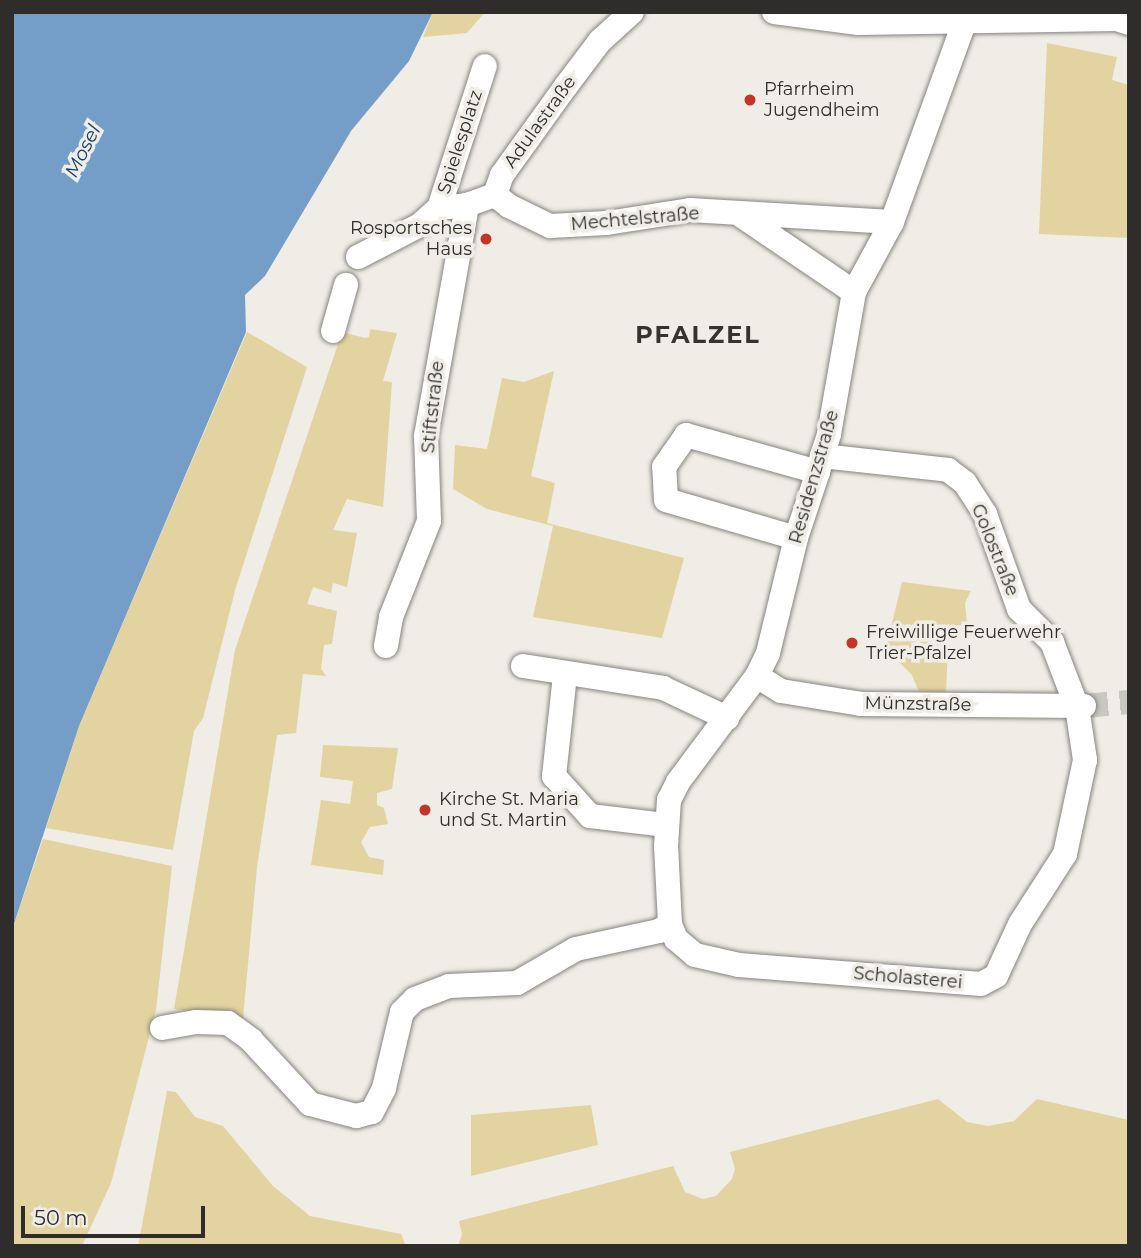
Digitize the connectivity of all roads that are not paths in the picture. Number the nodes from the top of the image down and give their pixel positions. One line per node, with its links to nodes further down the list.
1 (632, 12): 6 (street, Adulastraße)
2 (774, 12): 4 (street)
3 (1122, 18): 4 (street)
4 (965, 20): 10 (street, Residenzstraße)
5 (485, 65): 8 (street, Spielesplatz)
6 (495, 195): 7 (street); 9 (street, Mechtelstraße)
7 (467, 205): 8 (street); 17 (street, Stiftstraße)
8 (439, 208): 11 (street, Spielesplatz)
9 (741, 216): 10 (street, Mechtelstraße); 13 (street, Mechtelstraße)
10 (892, 222): 13 (street, Residenzstraße)
11 (358, 257)
12 (346, 285): 14 (street)
13 (854, 292): 15 (street, Residenzstraße)
14 (333, 331)
15 (820, 464): 16 (street, Residenzstraße); 16 (street, Golostraße); 21 (street, Golostraße)
16 (796, 538): 20 (street, Residenzstraße)
17 (386, 646)
18 (523, 666): 19 (street)
19 (565, 675): 22 (street); 23 (street)
20 (757, 676): 21 (street, Münzstraße); 22 (street, Residenzstraße)
21 (1080, 706): 24 (street, Scholasterei)
22 (727, 718): 23 (street, Residenzstraße)
23 (666, 825): 24 (street, Residenzstraße)
24 (670, 924): 25 (street)
25 (162, 1028)

